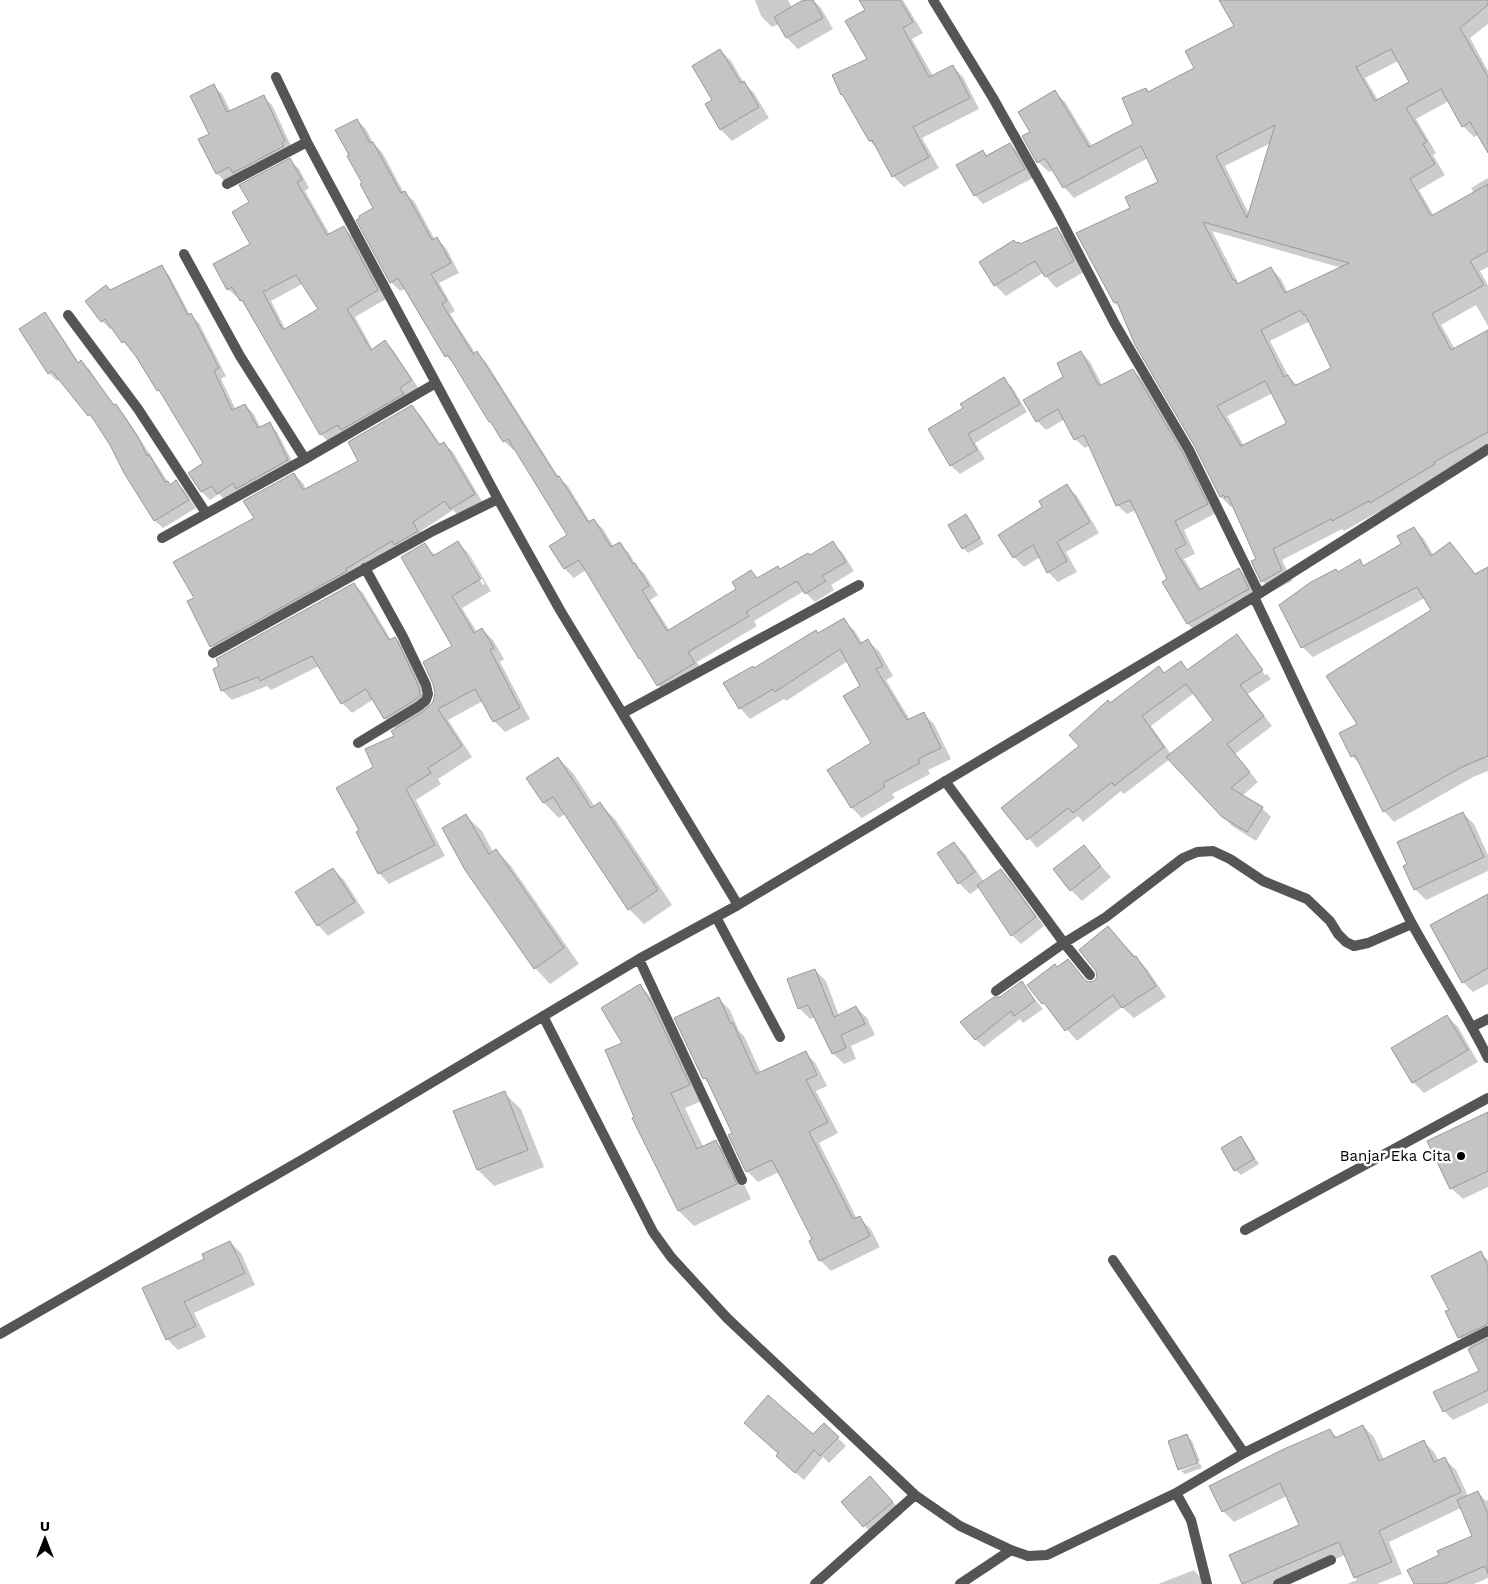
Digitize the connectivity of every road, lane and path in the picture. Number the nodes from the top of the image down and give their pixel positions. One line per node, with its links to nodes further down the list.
1 (933, 0): 15 (street)
2 (276, 77): 3 (street)
3 (307, 142): 4 (street); 7 (street)
4 (227, 184)
5 (184, 254): 9 (street)
6 (68, 314): 11 (street)
7 (436, 383): 9 (street); 10 (street)
8 (1488, 449): 15 (street)
9 (305, 459): 11 (street)
10 (498, 499): 13 (street); 17 (street)
11 (206, 513): 12 (street)
12 (162, 538)
13 (365, 568): 16 (street); 18 (street)
14 (859, 585): 17 (street)
15 (1257, 595): 19 (street); 22 (street)
16 (212, 653)
17 (623, 713): 20 (street)
18 (358, 743)
19 (945, 781): 20 (street); 23 (street)
20 (738, 904): 21 (street)
21 (716, 917): 24 (street); 30 (street)
22 (1412, 924): 23 (street); 29 (street)
23 (1064, 943): 25 (street); 26 (street)
24 (639, 959): 27 (street); 33 (street)
25 (1090, 975)
26 (996, 991)
27 (543, 1016): 37 (street); 40 (street)
28 (1488, 1019): 29 (street)
29 (1472, 1026): 31 (street)
30 (780, 1037)
31 (1488, 1058)
32 (1488, 1098): 34 (street)
33 (742, 1180)
34 (1245, 1230)
35 (1113, 1260): 38 (street)
36 (1488, 1331): 38 (street)
37 (0, 1334)
38 (1244, 1453): 39 (street)
39 (1176, 1493): 41 (street); 45 (street)
40 (915, 1495): 41 (street); 43 (street)
41 (1011, 1550): 44 (street)
42 (1332, 1560): 46 (street)
43 (815, 1584)
44 (960, 1584)
45 (1207, 1584)
46 (1278, 1584)

